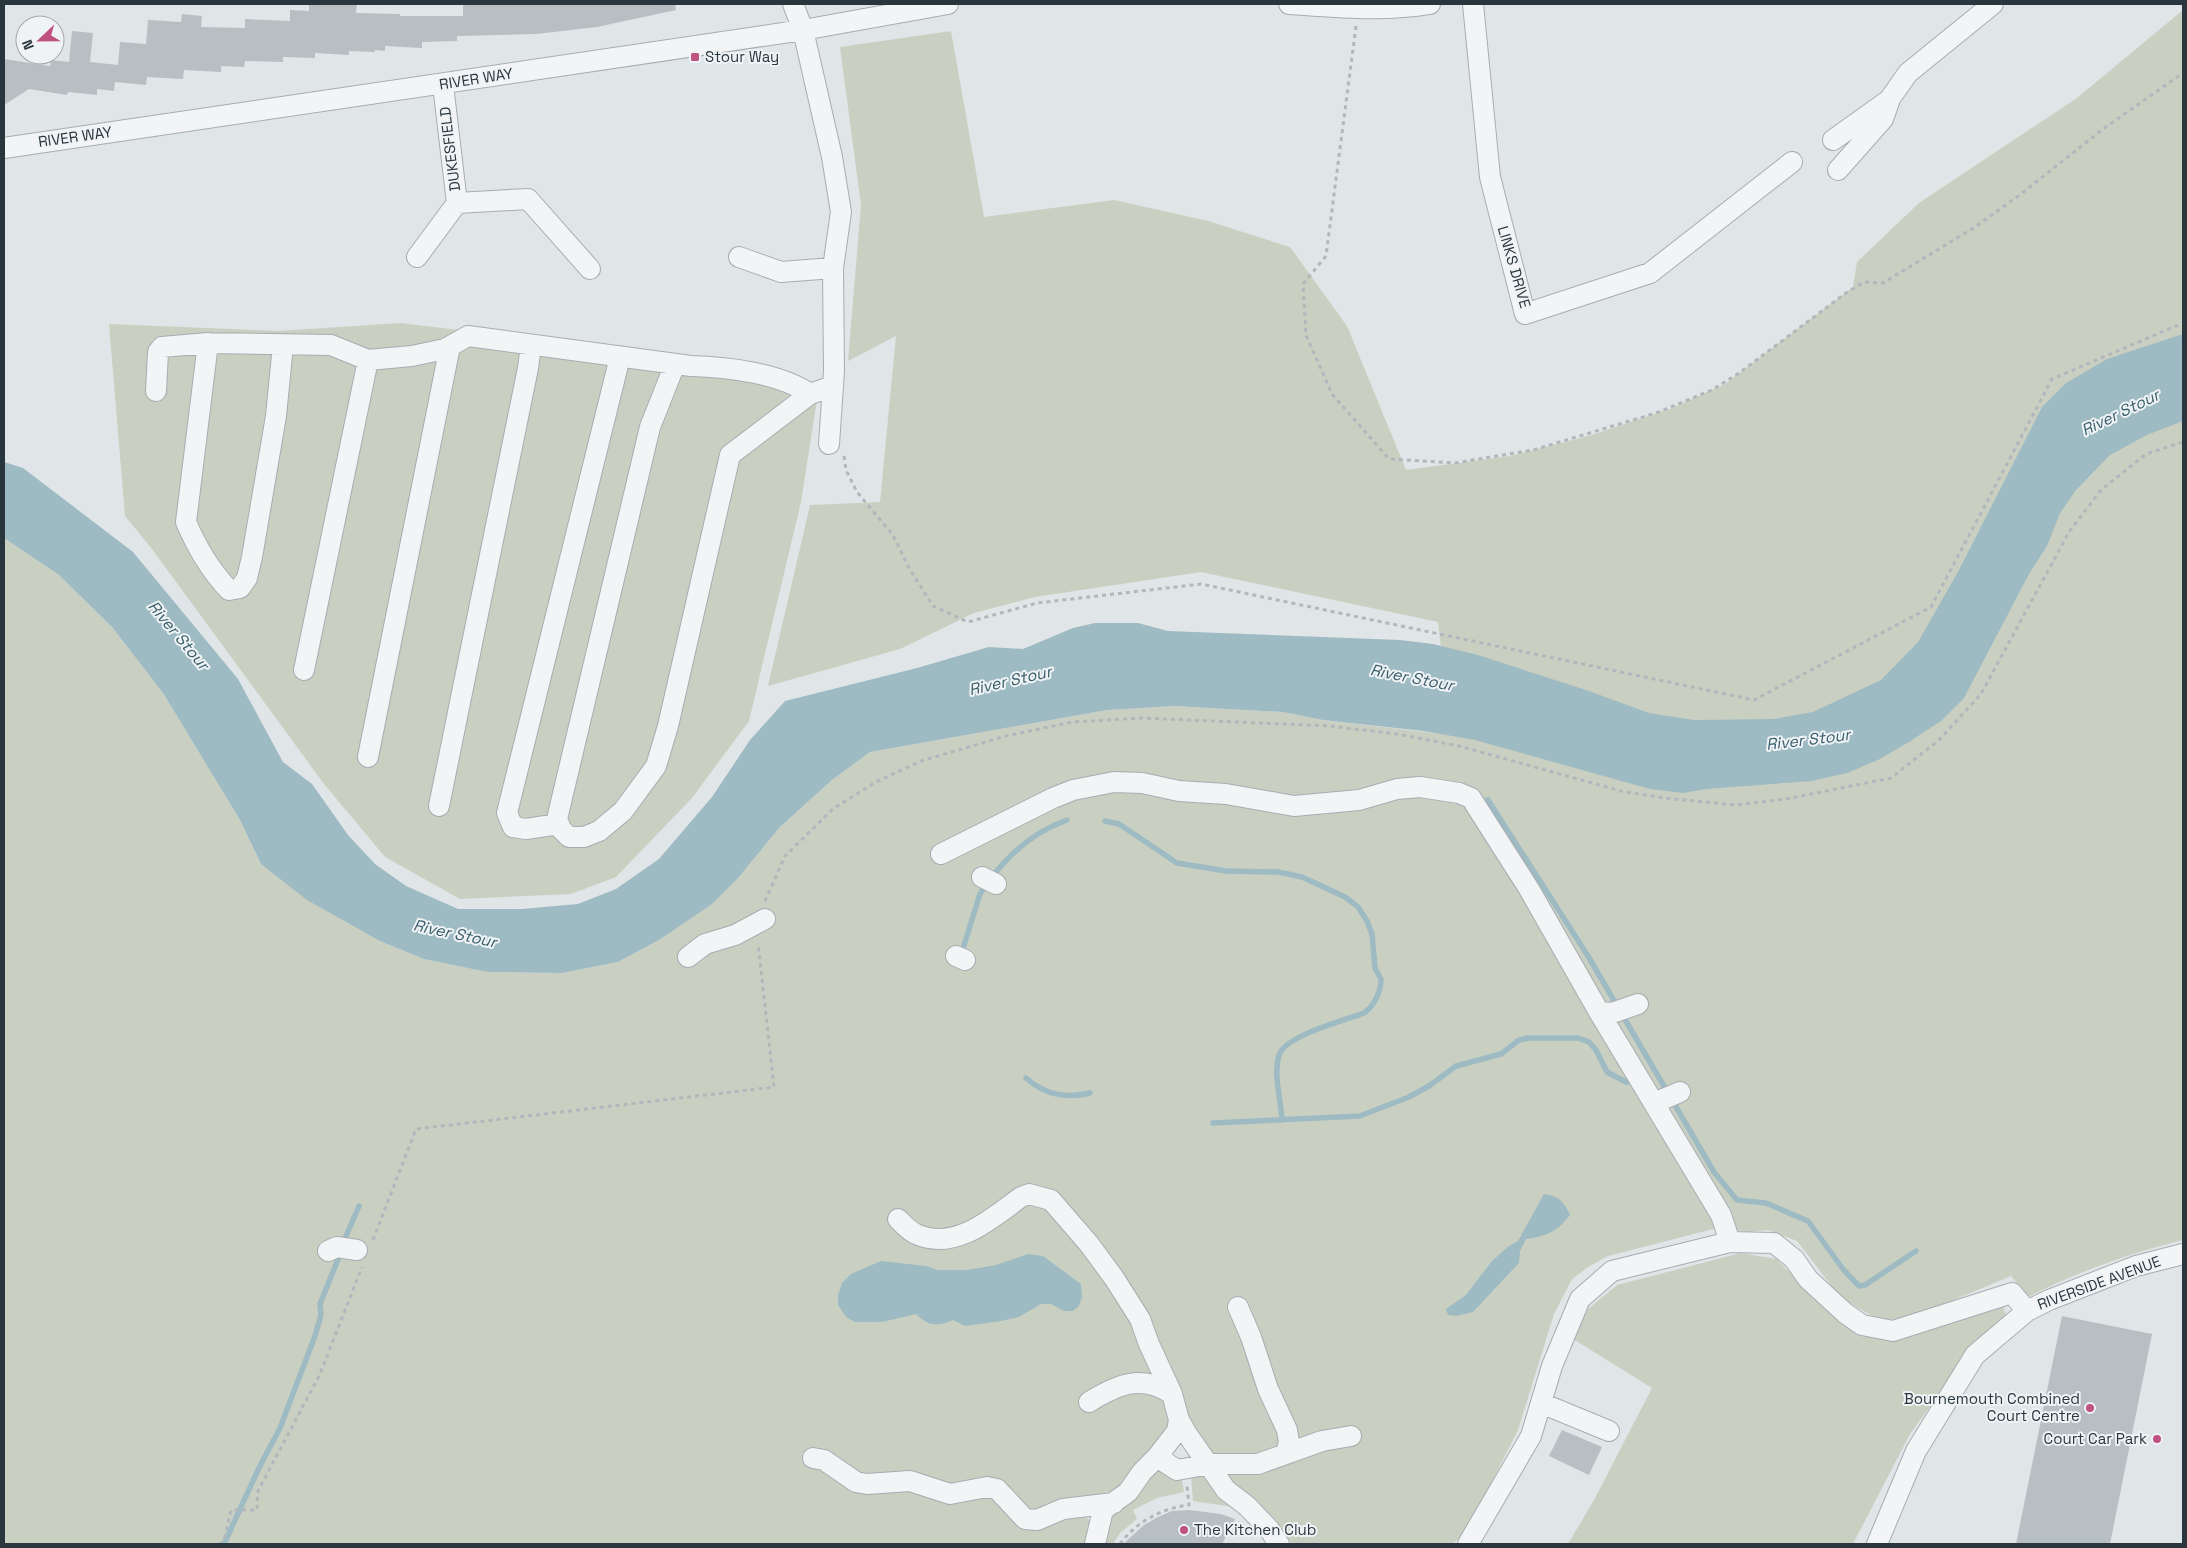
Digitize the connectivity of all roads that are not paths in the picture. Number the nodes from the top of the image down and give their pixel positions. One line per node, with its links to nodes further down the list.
1 (793, 4): 8 (street)
2 (948, 4): 8 (street, RIVER WAY)
3 (1289, 4): 7 (street)
4 (1430, 4): 7 (street)
5 (1473, 4): 13 (street, LINKS DRIVE)
6 (1993, 4): 10 (street)
7 (1358, 6)
8 (803, 30): 9 (street, RIVER WAY); 18 (street)
9 (442, 84): 12 (street, RIVER WAY); 15 (street, DUKESFIELD)
10 (1889, 100): 11 (street); 14 (street)
11 (1833, 140)
12 (4, 148)
13 (1792, 162)
14 (1838, 170)
15 (457, 203): 16 (street); 19 (street, DUKESFIELD)
16 (417, 257)
17 (739, 257): 18 (street)
18 (833, 268): 27 (street)
19 (590, 269)
20 (208, 343): 22 (street); 22 (street); 28 (street)
21 (531, 345): 23 (street); 24 (street); 33 (street)
22 (283, 346): 25 (street)
23 (450, 346): 25 (street); 32 (street)
24 (620, 357): 26 (street); 34 (street)
25 (368, 360): 31 (street)
26 (675, 364): 29 (street); 34 (street)
27 (833, 378): 29 (street); 30 (street)
28 (156, 391)
29 (810, 394): 34 (street)
30 (829, 444)
31 (304, 670)
32 (368, 757)
33 (440, 806)
34 (559, 824)
35 (941, 854): 39 (street)
36 (761, 921): 37 (street)
37 (688, 957)
38 (1638, 1004): 39 (street)
39 (1600, 1012): 41 (street)
40 (1680, 1092): 41 (street)
41 (1654, 1103): 43 (street)
42 (898, 1219): 49 (street)
43 (1730, 1242): 48 (street); 51 (street)
44 (328, 1251): 45 (street)
45 (363, 1254)
46 (2183, 1254): 48 (street, RIVERSIDE AVENUE)
47 (1238, 1307): 55 (street)
48 (2027, 1311): 63 (street, RIVERSIDE AVENUE)
49 (1172, 1394): 50 (street); 52 (street)
50 (1089, 1402)
51 (1541, 1403): 53 (street); 62 (street)
52 (1179, 1420): 56 (street); 58 (street)
53 (1609, 1431)
54 (1351, 1436): 55 (street)
55 (1286, 1453): 58 (street)
56 (1158, 1457): 58 (street); 59 (street)
57 (813, 1458): 59 (street)
58 (1210, 1464): 61 (street)
59 (1114, 1503): 60 (street)
60 (1095, 1544)
61 (1279, 1544)
62 (1468, 1544)
63 (1877, 1544)

